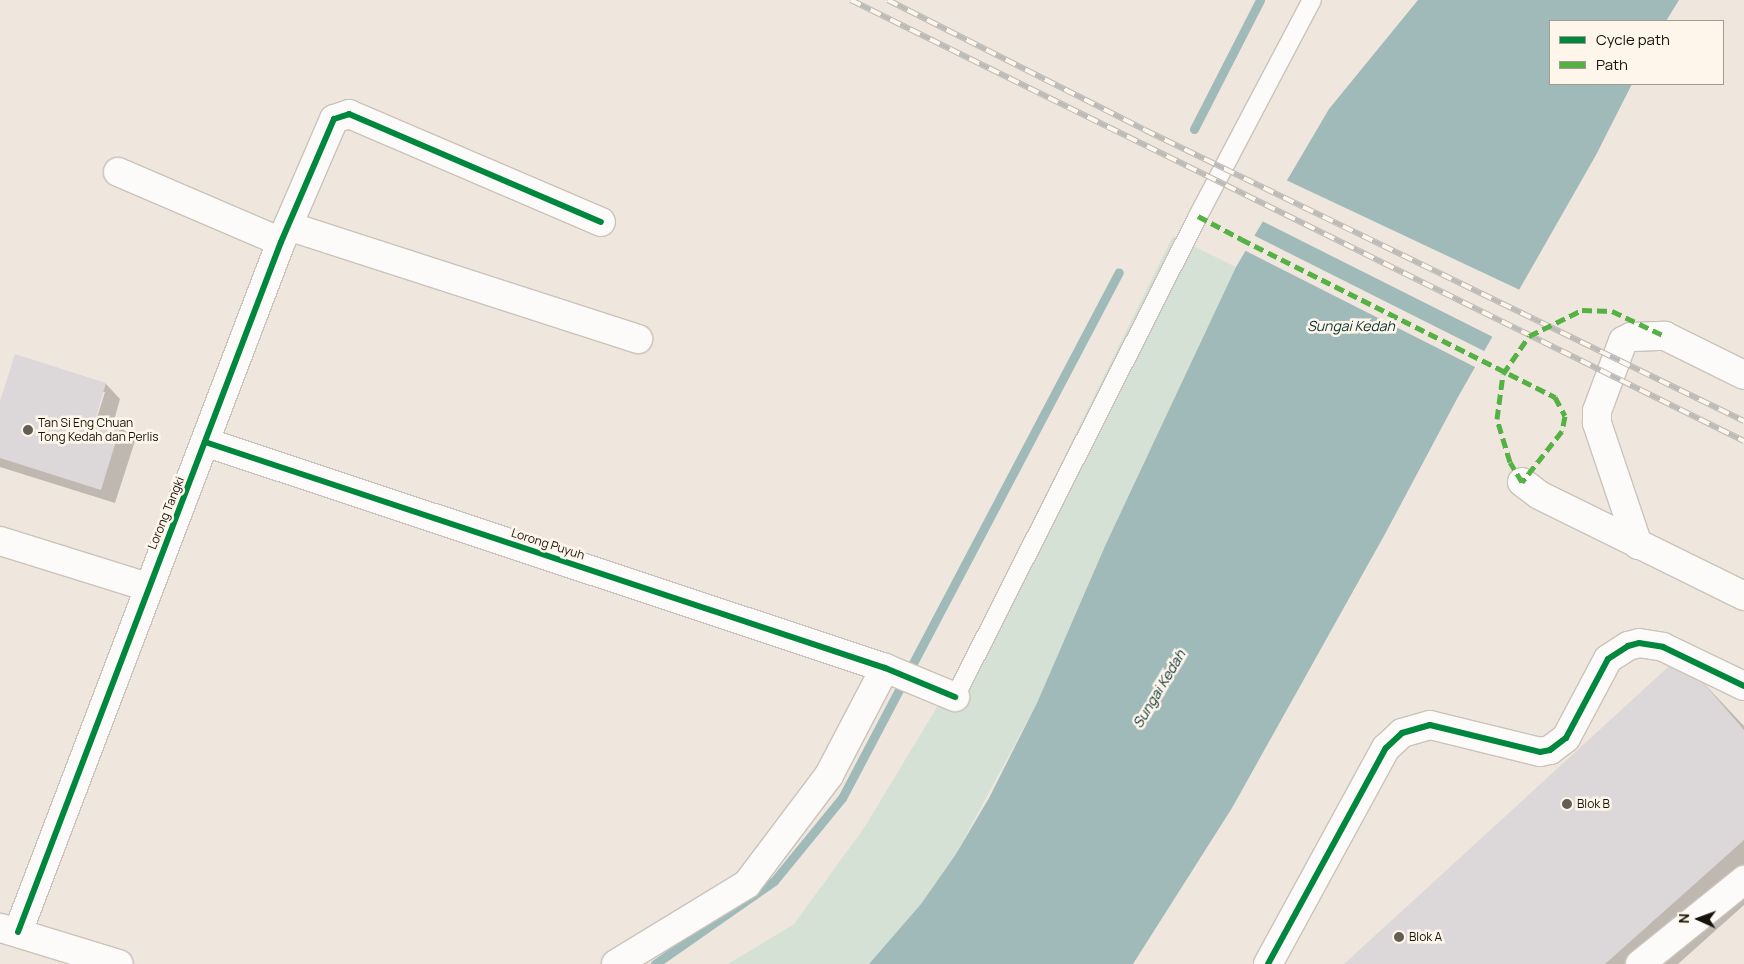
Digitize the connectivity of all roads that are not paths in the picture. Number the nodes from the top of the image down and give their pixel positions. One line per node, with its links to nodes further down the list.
1 (1312, 0): 15 (lane)
2 (118, 172): 4 (street)
3 (601, 222): 4 (street, Lorong Tangki)
4 (285, 234): 5 (street); 7 (street, Lorong Tangki)
5 (638, 340)
6 (1742, 368): 10 (street)
7 (205, 442): 11 (street, Lorong Tangki); 13 (street, Lorong Puyuh)
8 (1522, 482): 10 (street)
9 (0, 541): 11 (street)
10 (1638, 545): 12 (street)
11 (148, 588): 17 (street, Lorong Tangki)
12 (1744, 596)
13 (891, 671): 15 (street, Lorong Puyuh); 19 (street)
14 (1744, 686): 20 (street)
15 (955, 697)
16 (1744, 880): 21 (street)
17 (9, 930): 18 (street)
18 (119, 964)
19 (616, 964)
20 (1268, 964)
21 (1640, 964)

